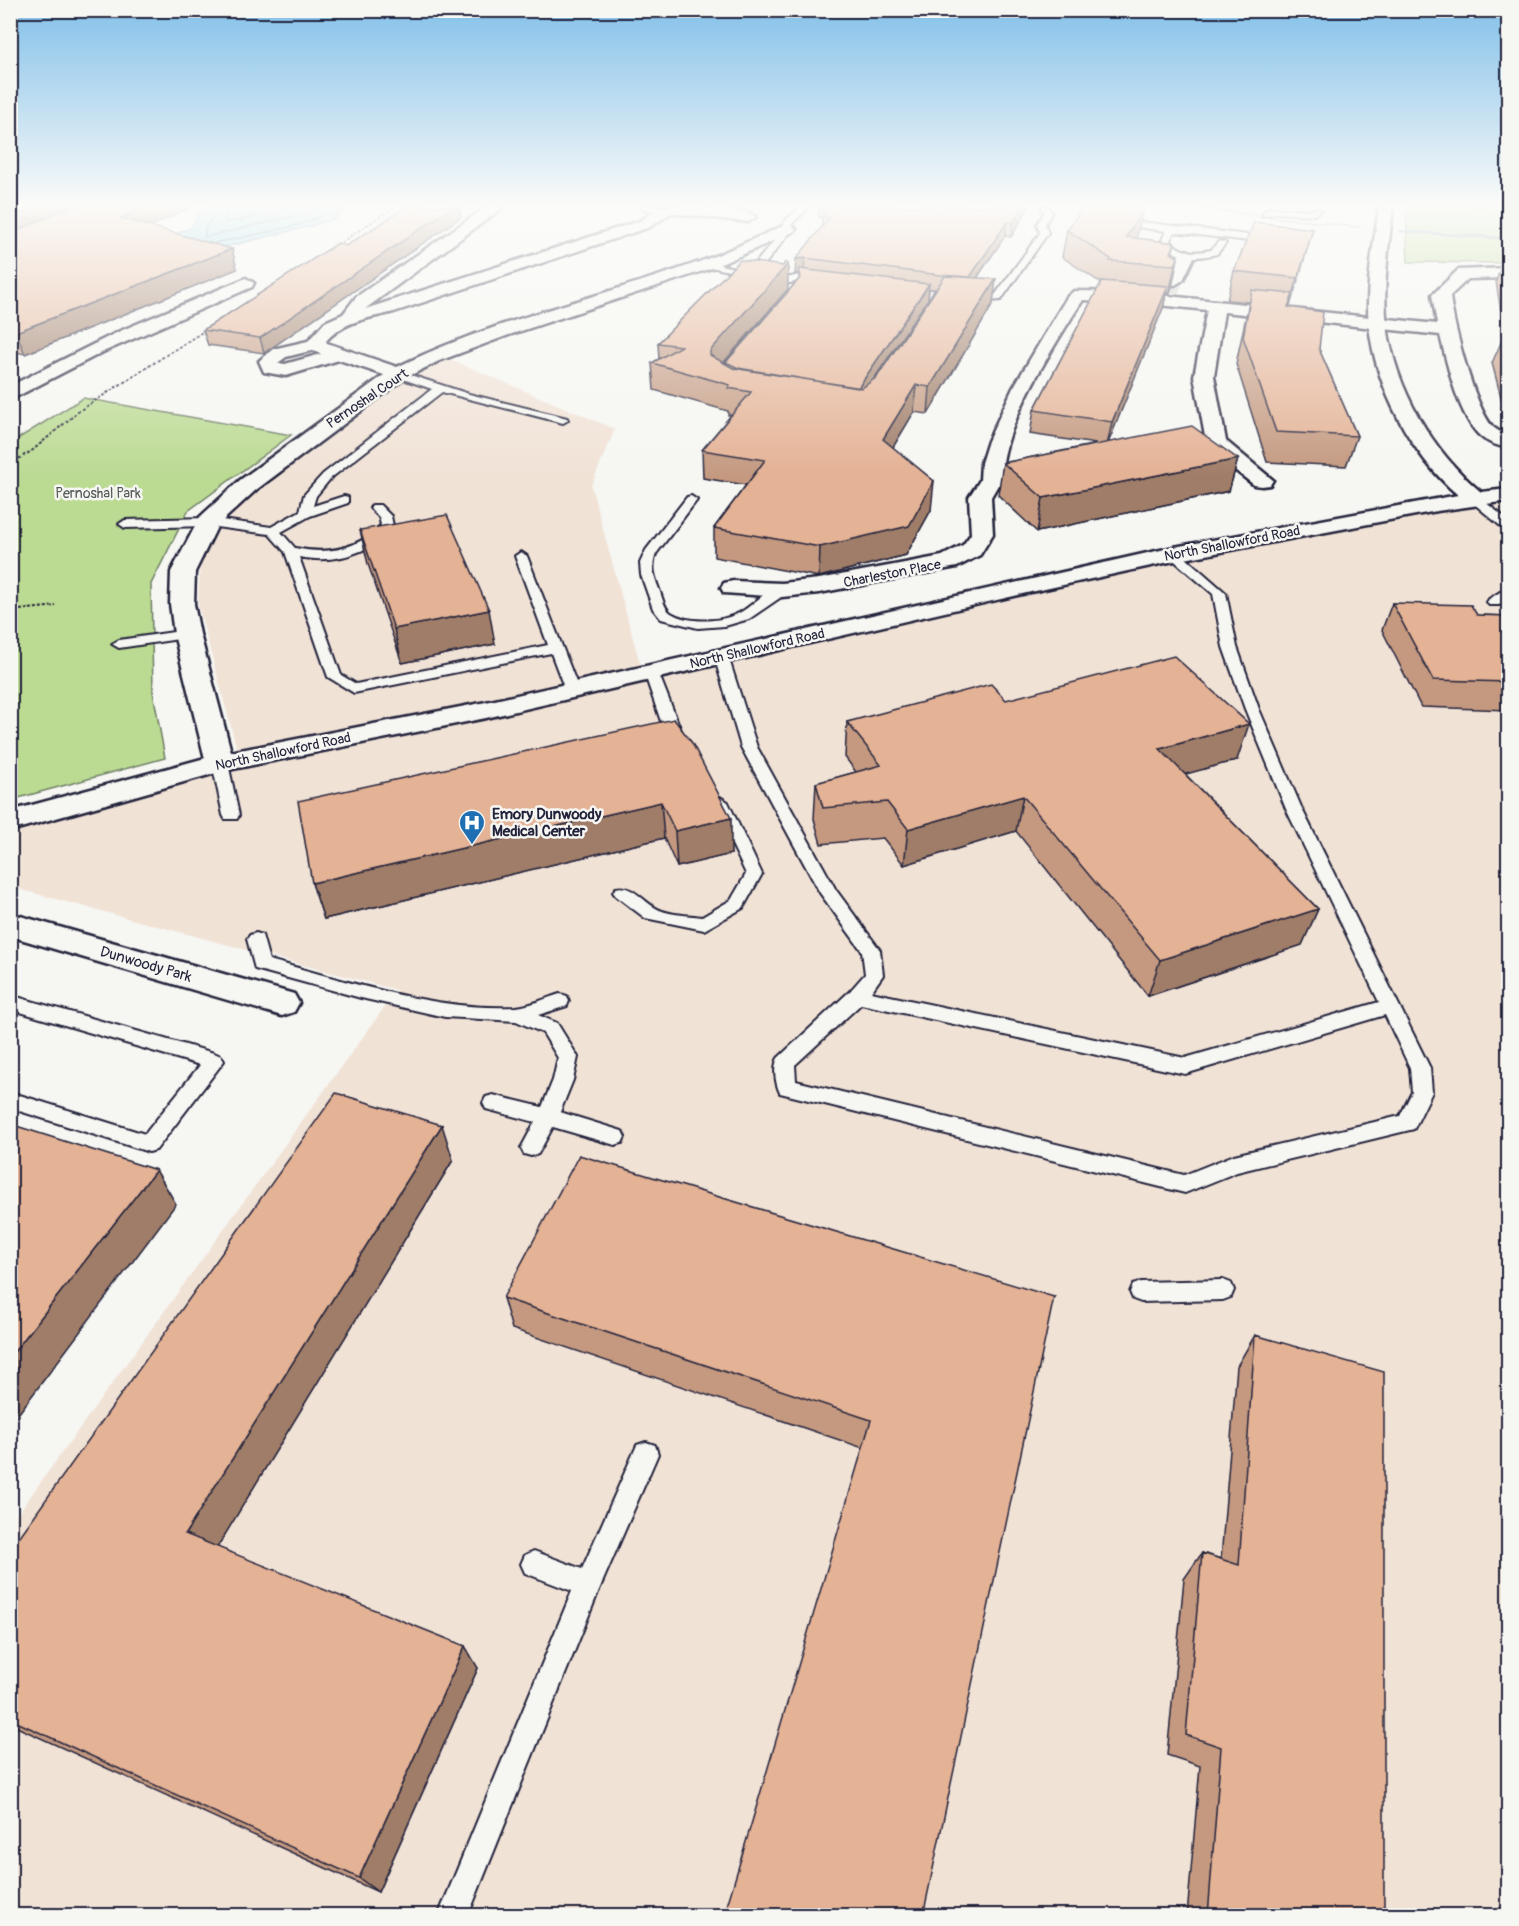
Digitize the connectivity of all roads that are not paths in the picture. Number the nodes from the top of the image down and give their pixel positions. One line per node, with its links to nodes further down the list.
1 (216, 296): 21 (street)
2 (370, 296): 14 (street)
3 (426, 296): 14 (street)
4 (612, 296): 19 (street, Pernoshal Court)
5 (937, 296): 12 (lane)
6 (956, 296): 7 (lane)
7 (1000, 296)
8 (1078, 296): 27 (street, Charleston Place)
9 (1181, 296): 13 (street, Charleston Place)
10 (1380, 296): 15 (street)
11 (1442, 296): 16 (street)
12 (932, 305)
13 (1216, 308): 15 (street, Charleston Place); 23 (street)
14 (351, 316): 17 (street)
15 (1378, 324): 16 (street, Charleston Place); 32 (street)
16 (1448, 331): 24 (street)
17 (318, 344): 18 (street); 18 (street)
18 (340, 354): 19 (street)
19 (398, 374): 20 (lane); 35 (street, Pernoshal Court)
20 (440, 388): 22 (lane); 34 (lane)
21 (10, 394)
22 (563, 420)
23 (1216, 441): 25 (street); 28 (street)
24 (1509, 442)
25 (1194, 445)
26 (1026, 474): 27 (street)
27 (991, 480): 43 (street, Charleston Place)
28 (1262, 480)
29 (1509, 495): 32 (street, North Shallowford Road)
30 (344, 500): 34 (lane)
31 (691, 500): 43 (lane)
32 (1476, 500): 37 (lane); 40 (street, North Shallowford Road)
33 (376, 508): 39 (lane)
34 (306, 513): 38 (lane)
35 (208, 522): 36 (lane); 38 (lane); 46 (street, Pernoshal Court)
36 (125, 524)
37 (1509, 526)
38 (273, 531): 39 (lane)
39 (291, 551): 48 (lane)
40 (1174, 554): 49 (street, North Shallowford Road); 64 (lane)
41 (521, 556): 48 (lane)
42 (733, 588): 43 (street, Charleston Place)
43 (782, 590)
44 (1509, 591): 45 (lane)
45 (1494, 602)
46 (187, 634): 47 (lane); 53 (street, Pernoshal Court)
47 (119, 644)
48 (554, 648): 51 (lane)
49 (721, 656): 50 (street, North Shallowford Road); 60 (lane)
50 (651, 672): 51 (street, North Shallowford Road); 52 (lane)
51 (572, 690): 53 (street, North Shallowford Road)
52 (687, 755)
53 (220, 764): 55 (lane); 56 (street, North Shallowford Road)
54 (713, 792): 57 (lane)
55 (231, 815)
56 (10, 821)
57 (622, 892)
58 (10, 924): 63 (street, Dunwoody Park)
59 (256, 939): 65 (lane)
60 (857, 996): 64 (lane); 64 (lane)
61 (560, 1001): 65 (lane)
62 (10, 1002): 66 (lane)
63 (282, 1003)
64 (1390, 1006)
65 (518, 1014): 68 (lane)
66 (10, 1100)
67 (493, 1103): 68 (lane)
68 (548, 1117): 69 (lane); 70 (lane)
69 (615, 1137)
70 (531, 1148)
71 (1223, 1290): 72 (lane)
72 (1142, 1292)
73 (646, 1454): 75 (lane)
74 (534, 1564): 75 (lane)
75 (588, 1584): 76 (lane)
76 (453, 1916)

